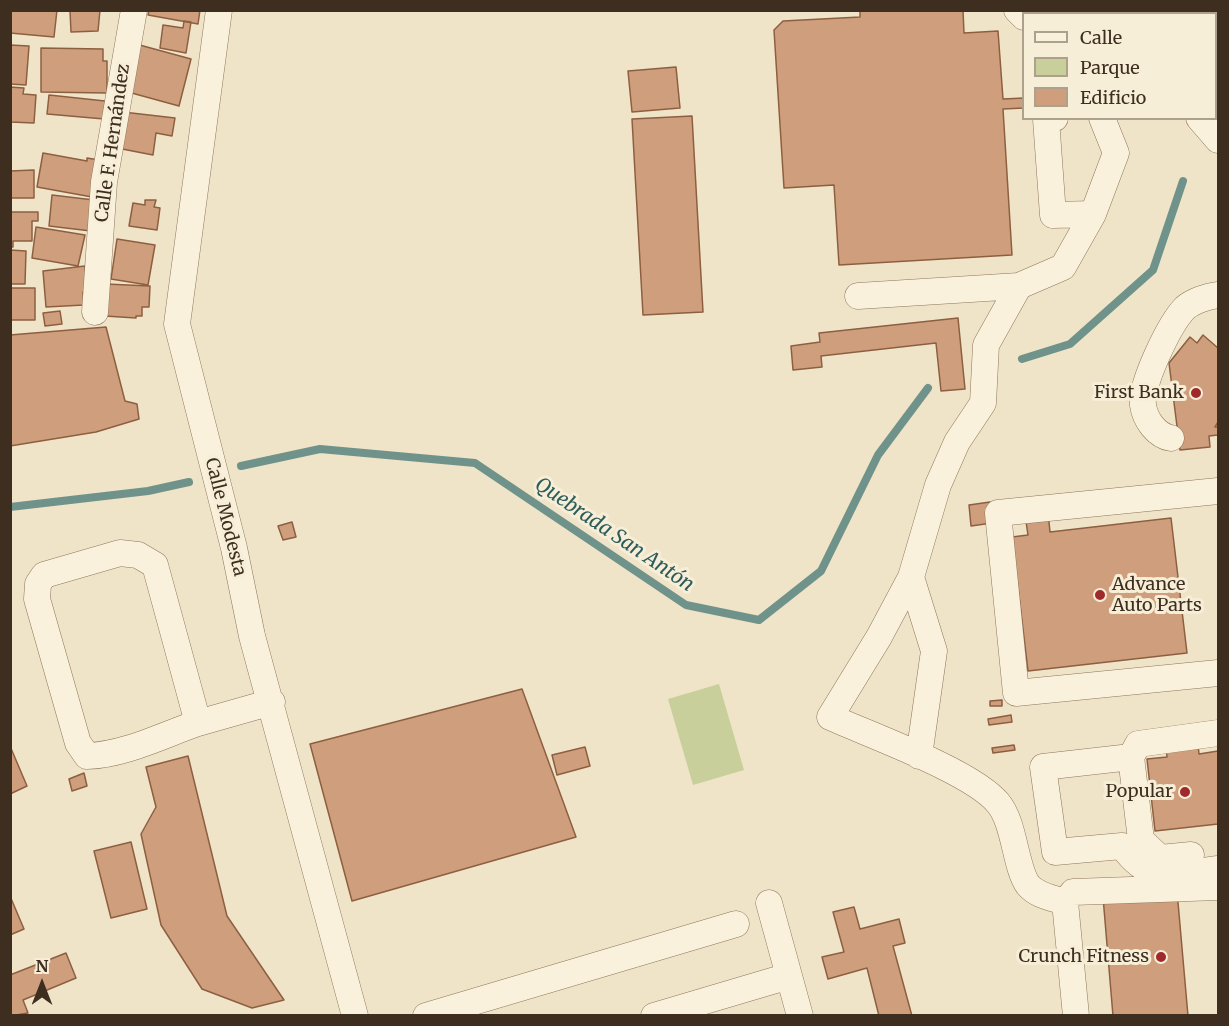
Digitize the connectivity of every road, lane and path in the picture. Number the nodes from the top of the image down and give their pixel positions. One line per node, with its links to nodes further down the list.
1 (134, 10): 11 (street, Calle F. Hernández)
2 (219, 10): 16 (street, Calle Modesta)
3 (1046, 120): 7 (street)
4 (1103, 120): 7 (street)
5 (1201, 120): 6 (street)
6 (1218, 140)
7 (1093, 214): 8 (street)
8 (1019, 286): 10 (street); 14 (street)
9 (1218, 295): 12 (street)
10 (858, 296)
11 (95, 312)
12 (1171, 438)
13 (1218, 491): 15 (street)
14 (911, 576): 19 (street); 19 (street)
15 (1218, 673)
16 (272, 702): 17 (street); 28 (street, Calle Modesta)
17 (198, 723): 17 (street)
18 (1218, 733): 20 (street)
19 (919, 756): 24 (street)
20 (1131, 757): 21 (street); 22 (street)
21 (1218, 852)
22 (1218, 869)
23 (1218, 887): 24 (street)
24 (1065, 902): 32 (street)
25 (769, 903): 27 (street)
26 (736, 924): 29 (street)
27 (789, 976): 30 (street); 31 (street)
28 (355, 1016)
29 (426, 1016)
30 (654, 1016)
31 (800, 1016)
32 (1076, 1016)

